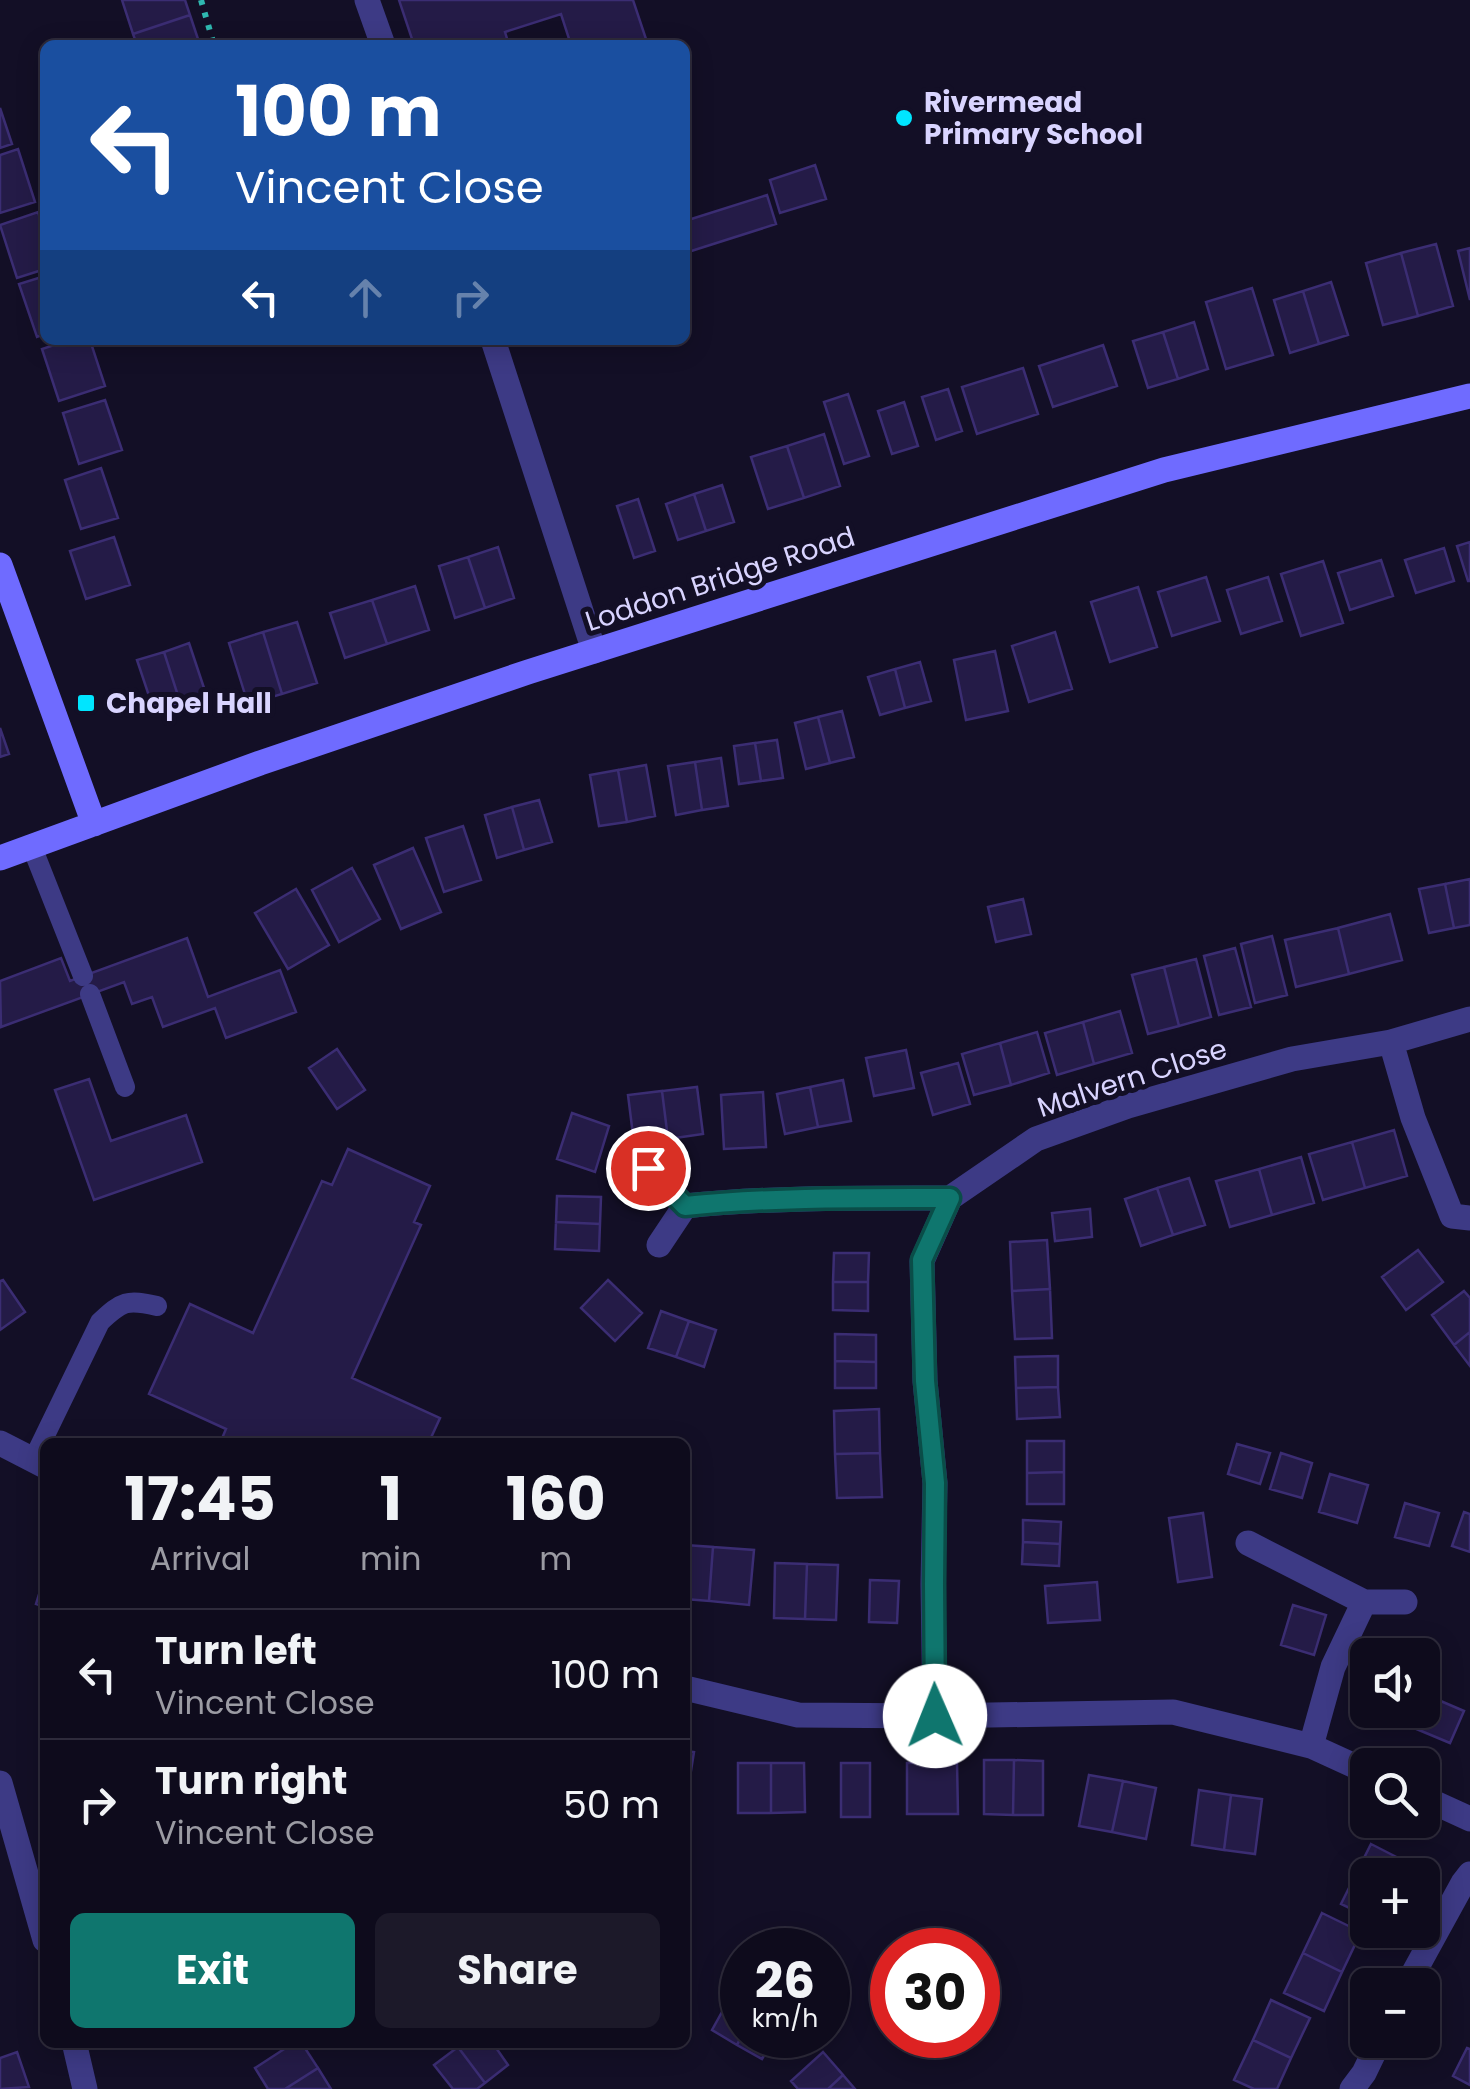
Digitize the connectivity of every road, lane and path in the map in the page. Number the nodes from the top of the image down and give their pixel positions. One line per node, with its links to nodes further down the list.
1 (201, 0): 3 (path)
2 (368, 0): 4 (street)
3 (213, 40)
4 (381, 40)
5 (495, 345): 8 (street)
6 (1470, 396): 8 (street, Loddon Bridge Road)
7 (0, 565): 9 (street)
8 (594, 651): 9 (street, Loddon Bridge Road)
9 (94, 824): 10 (street, Loddon Bridge Road)
10 (32, 846): 11 (street, Loddon Bridge Road); 14 (lane)
11 (0, 858)
12 (1470, 1019): 13 (street, Malvern Close)
13 (1391, 1042): 16 (street, Malvern Close); 18 (street)
14 (125, 1087)
15 (648, 1168): 17 (street)
16 (950, 1198): 17 (street); 28 (street)
17 (685, 1206): 19 (street)
18 (1470, 1218)
19 (659, 1245)
20 (157, 1306): 21 (lane)
21 (50, 1438)
22 (0, 1443): 23 (street)
23 (39, 1463)
24 (1248, 1543): 25 (street)
25 (1364, 1602): 26 (street); 29 (street)
26 (1405, 1602)
27 (690, 1689): 28 (street)
28 (935, 1716): 29 (street)
29 (1311, 1746): 30 (street)
30 (1350, 1764)
31 (0, 1782): 35 (street)
32 (1440, 1805): 33 (street)
33 (1470, 1819)
34 (1470, 1874): 36 (street)
35 (40, 1922)
36 (1416, 1968)
37 (75, 2048): 39 (street)
38 (1371, 2058): 40 (street)
39 (85, 2089)
40 (1352, 2089)

